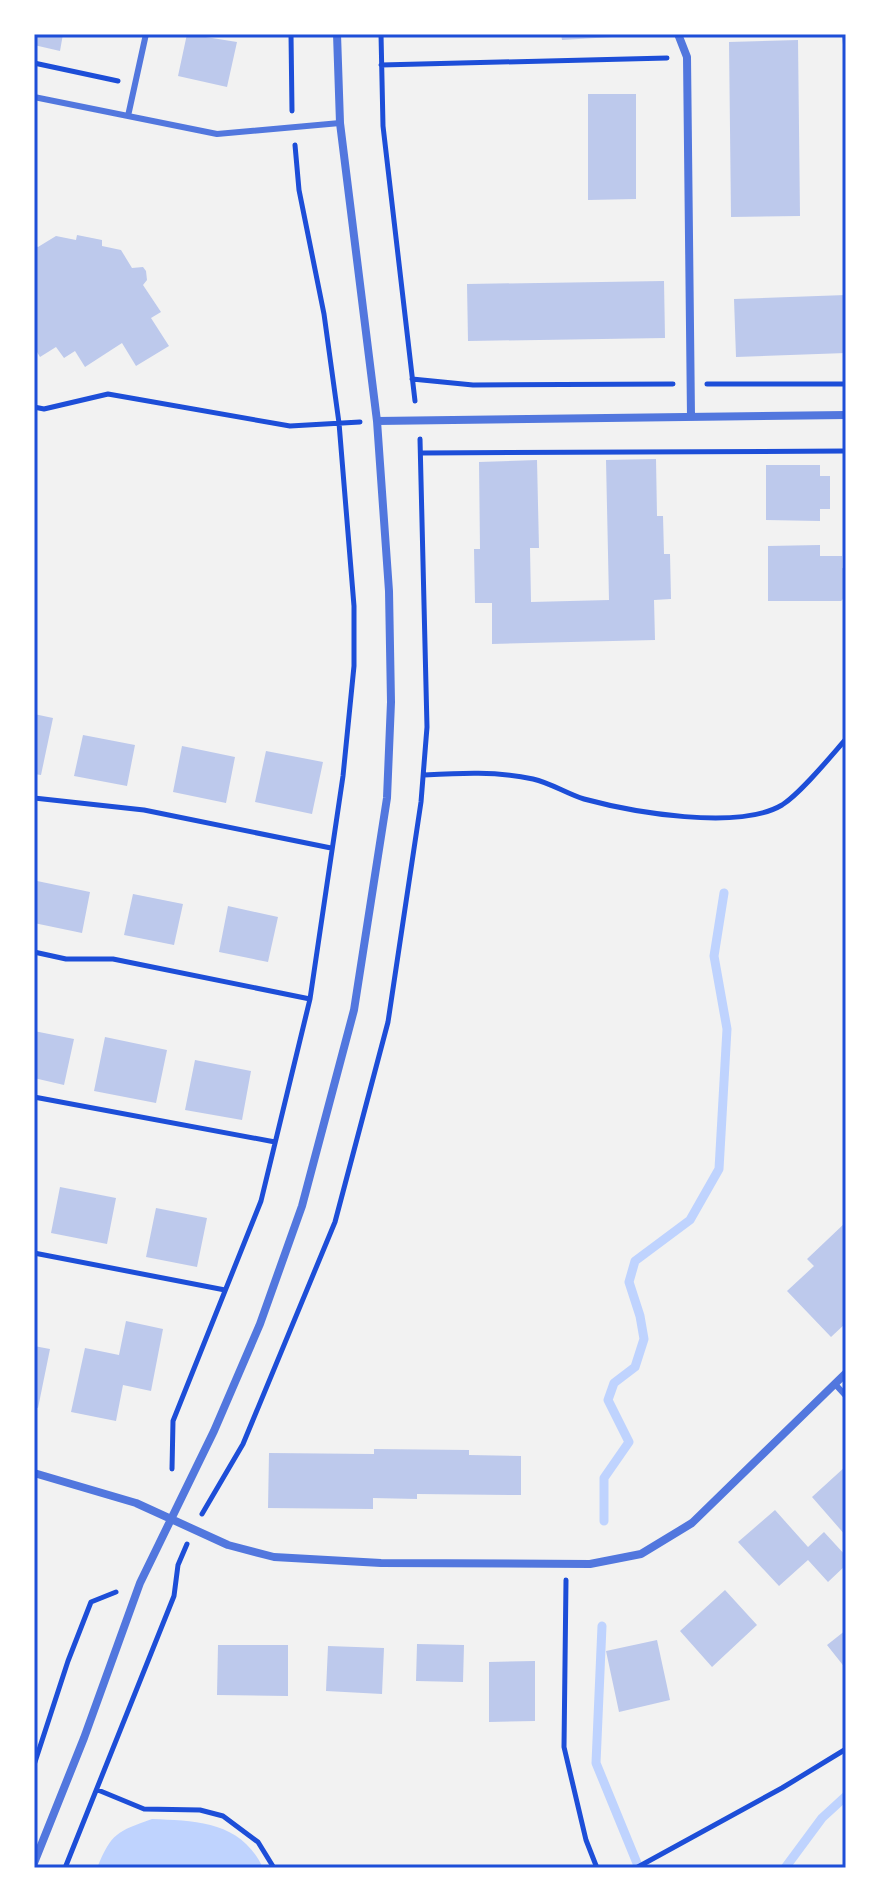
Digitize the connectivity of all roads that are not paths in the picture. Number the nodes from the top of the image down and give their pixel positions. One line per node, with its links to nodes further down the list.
1 (146, 34): 5 (lane)
2 (337, 34): 6 (street)
3 (678, 34): 8 (street)
4 (34, 97): 5 (lane)
5 (128, 116): 6 (lane)
6 (340, 123): 9 (street)
7 (846, 415): 8 (street)
8 (691, 416): 9 (street)
9 (377, 421): 14 (street)
10 (846, 1373): 11 (street)
11 (835, 1384): 12 (lane); 14 (street)
12 (846, 1396)
13 (34, 1473): 14 (street)
14 (171, 1518): 15 (street)
15 (34, 1863)

